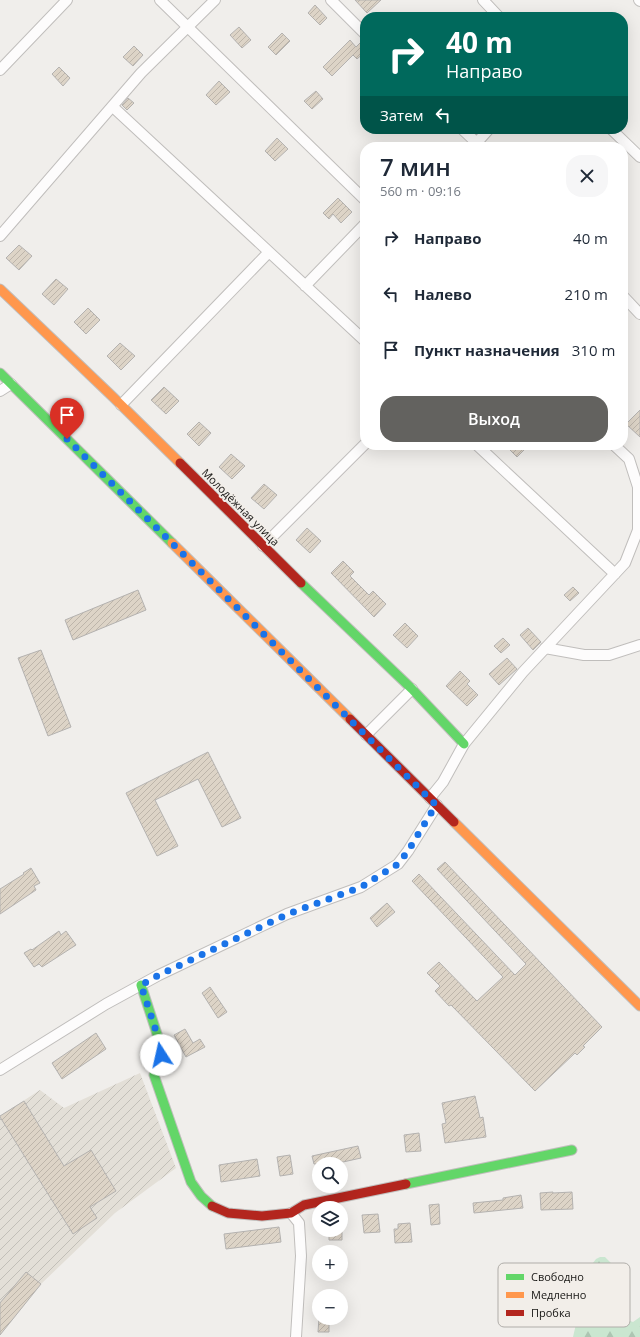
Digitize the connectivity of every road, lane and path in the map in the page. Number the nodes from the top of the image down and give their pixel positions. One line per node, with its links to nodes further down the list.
1 (67, 0): 9 (street)
2 (160, 0): 7 (street)
3 (215, 0): 7 (street)
4 (331, 0): 8 (street)
5 (483, 0): 6 (street)
6 (494, 12)
7 (188, 26): 10 (street); 17 (street)
8 (360, 29)
9 (0, 70)
10 (113, 107): 19 (street); 20 (street)
11 (466, 134): 13 (street)
12 (616, 134): 14 (street)
13 (473, 142)
14 (624, 142)
15 (628, 145): 16 (street)
16 (640, 157)
17 (360, 195)
18 (360, 229): 21 (street)
19 (0, 236)
20 (269, 252): 21 (street); 29 (street)
21 (305, 286): 25 (street)
22 (0, 289): 29 (street, Молодёжная улица)
23 (628, 301): 24 (street)
24 (640, 314)
25 (360, 336)
26 (0, 373): 27 (street)
27 (12, 384): 28 (street); 38 (street)
28 (0, 391)
29 (122, 405): 33 (street, Молодёжная улица)
30 (360, 449): 33 (street)
31 (481, 450): 34 (street)
32 (619, 450): 34 (street)
33 (263, 546): 37 (street, Молодёжная улица)
34 (615, 574): 36 (street)
35 (640, 645): 36 (street)
36 (546, 648): 39 (street)
37 (412, 689): 38 (street); 39 (street, Молодёжная улица)
38 (366, 735): 40 (street)
39 (464, 744): 40 (street)
40 (433, 801): 41 (street); 42 (street)
41 (141, 985): 43 (street); 45 (street)
42 (640, 1006)
43 (0, 1070)
44 (572, 1150): 45 (street)
45 (291, 1213): 46 (street)
46 (296, 1337)

